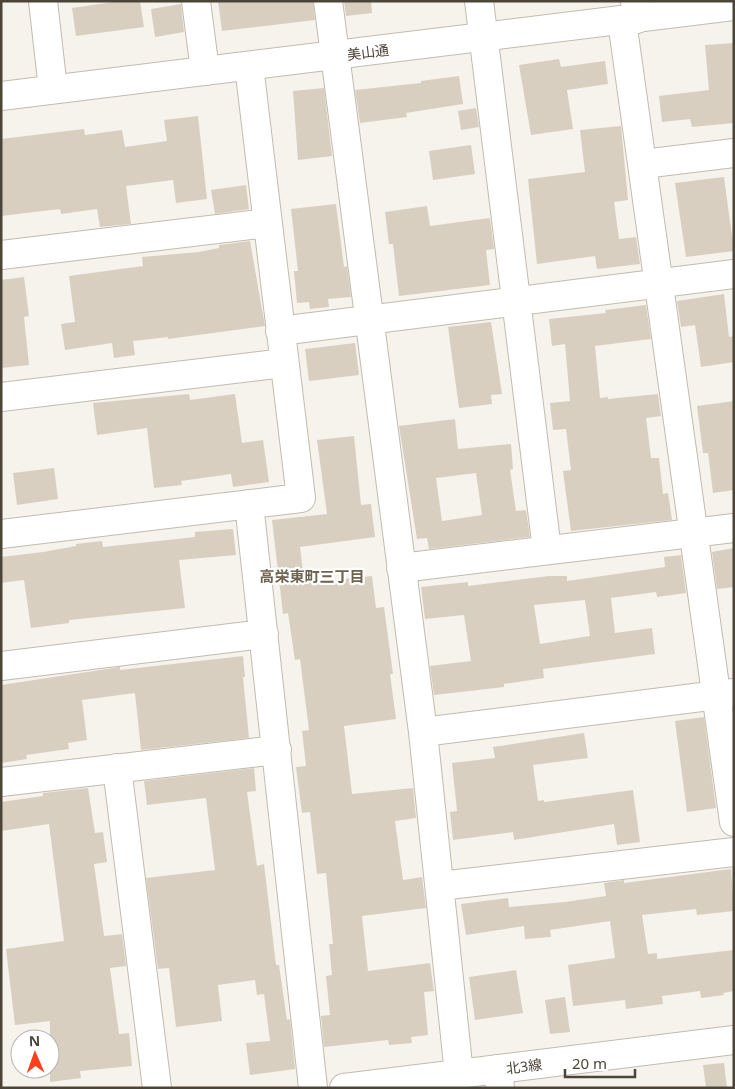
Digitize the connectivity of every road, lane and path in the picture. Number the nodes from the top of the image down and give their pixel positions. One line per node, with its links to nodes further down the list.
1 (43, 1): 11 (street)
2 (196, 1): 10 (street)
3 (328, 1): 8 (street)
4 (479, 1): 7 (street)
5 (734, 6): 6 (street, 美山通)
6 (631, 14): 7 (street, 美山通); 14 (street)
7 (484, 38): 8 (street, 美山通); 19 (street)
8 (334, 56): 9 (street, 美山通); 20 (street)
9 (249, 66): 10 (street, 美山通); 15 (street)
10 (205, 71): 11 (street, 美山通)
11 (53, 89): 12 (street, 美山通)
12 (1, 96)
13 (734, 153): 14 (street)
14 (643, 164): 18 (street)
15 (267, 223): 16 (street); 21 (street)
16 (1, 255)
17 (734, 274): 18 (street)
18 (659, 283): 19 (street); 26 (street)
19 (517, 300): 20 (street); 28 (street)
20 (368, 319): 21 (street); 29 (street)
21 (280, 331): 22 (street)
22 (284, 363): 23 (street); 24 (street)
23 (1, 397)
24 (249, 504): 27 (street); 30 (street)
25 (734, 528): 26 (street)
26 (692, 533): 28 (street); 32 (street)
27 (1, 534)
28 (547, 550): 29 (street)
29 (401, 568): 33 (street)
30 (264, 634): 31 (street); 34 (street)
31 (1, 666)
32 (724, 694): 33 (street); 37 (street)
33 (424, 732): 39 (street)
34 (278, 750): 35 (street); 44 (street)
35 (117, 768): 36 (street); 43 (street)
36 (1, 782)
37 (734, 822)
38 (734, 852): 39 (street)
39 (440, 886): 41 (street)
40 (734, 1040): 42 (street, 北3線)
41 (459, 1074): 42 (street, 北3線); 45 (street, 北3線)
42 (499, 1078)
43 (157, 1088)
44 (313, 1088)
45 (344, 1088)

